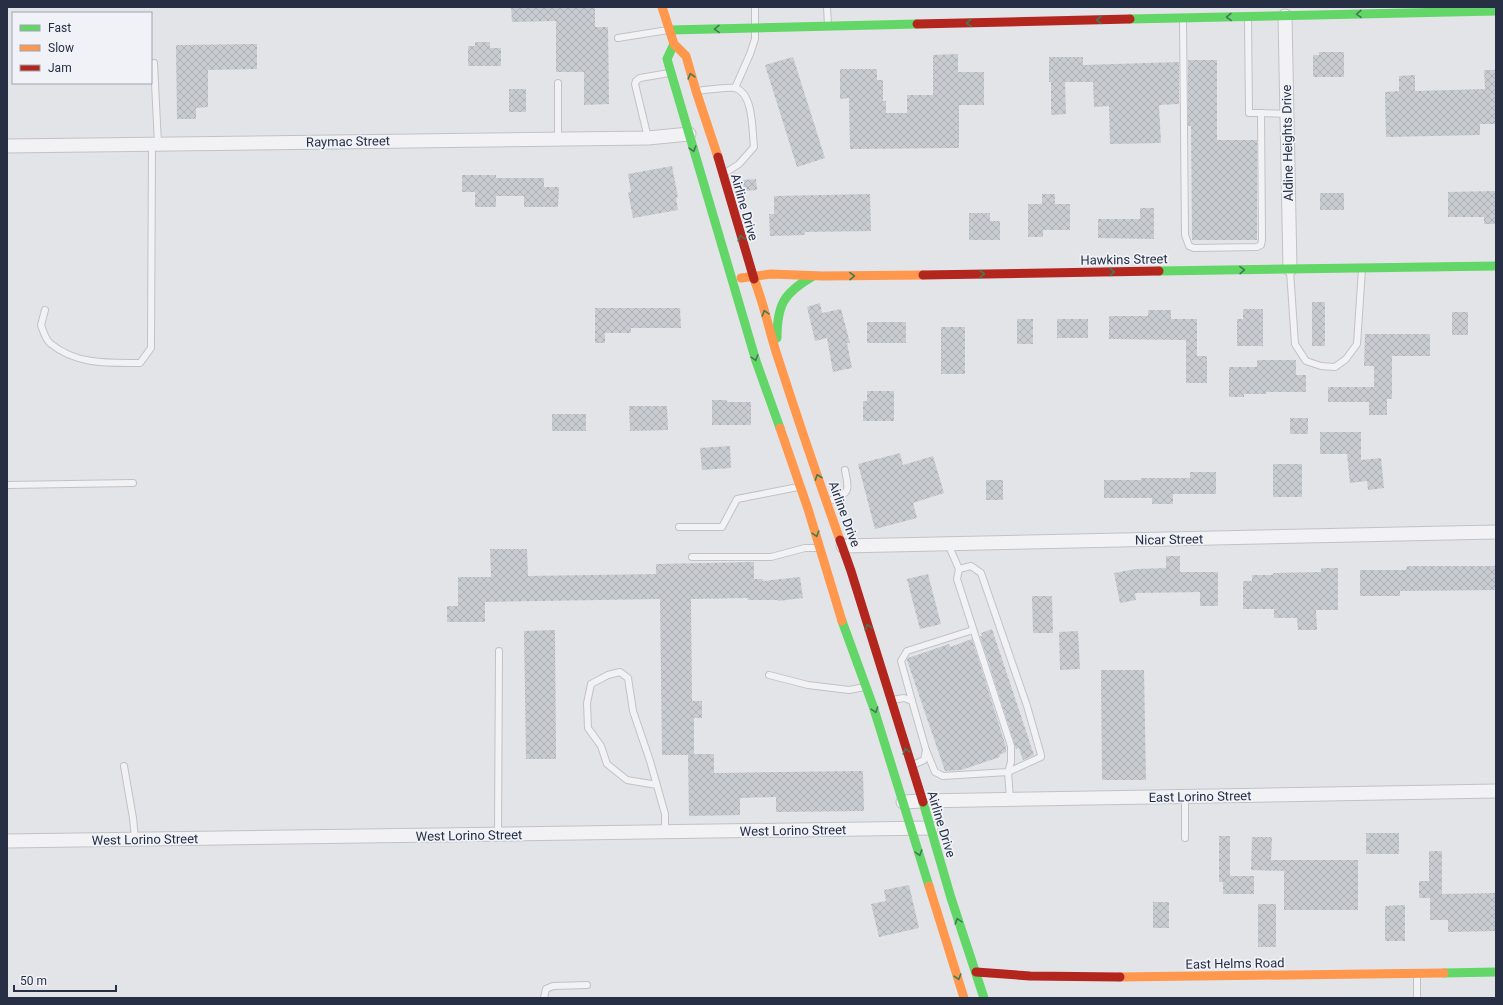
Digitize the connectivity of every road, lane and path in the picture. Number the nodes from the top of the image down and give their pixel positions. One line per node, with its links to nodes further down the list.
1 (662, 7): 10 (main road, Airline Drive)
2 (755, 7): 9 (lane)
3 (826, 7): 8 (lane)
4 (1496, 11): 5 (main road, one-way to 5)
5 (1285, 16): 6 (main road); 19 (street, Aldine Heights Drive)
6 (1248, 17): 7 (main road, one-way to 7); 18 (lane)
7 (1183, 18): 8 (main road, one-way to 8); 18 (lane)
8 (828, 27): 9 (main road)
9 (756, 28): 10 (main road, one-way to 10); 16 (lane)
10 (670, 30): 11 (lane); 12 (main road, Airline Drive)
11 (618, 38)
12 (674, 44): 14 (main road); 17 (main road, Airline Drive, one-way to 12)
13 (154, 63): 23 (lane)
14 (670, 72): 20 (main road); 21 (lane)
15 (558, 83): 22 (lane)
16 (735, 88): 17 (lane); 25 (lane)
17 (696, 91): 25 (main road, Airline Drive)
18 (1261, 113): 19 (lane)
19 (1286, 114): 28 (street, Aldine Heights Drive)
20 (688, 134): 21 (street, Raymac Street); 31 (main road, one-way to 31)
21 (648, 138): 22 (street, Raymac Street)
22 (558, 139): 23 (street, Raymac Street)
23 (155, 144): 24 (street, Raymac Street); 32 (lane)
24 (7, 146)
25 (722, 176): 29 (main road, Airline Drive, one-way to 25)
26 (1496, 266): 27 (main road, Hawkins Street)
27 (1362, 268): 28 (main road, Hawkins Street); 28 (lane)
28 (1290, 269): 30 (main road, Hawkins Street, one-way to 28)
29 (752, 275): 30 (main road, Hawkins Street); 31 (main road, Hawkins Street); 33 (main road, Airline Drive, one-way to 29)
30 (813, 276): 33 (main road)
31 (733, 280): 37 (main road, one-way to 37)
32 (45, 310)
33 (777, 354): 38 (main road, Airline Drive, one-way to 33)
34 (845, 470): 38 (lane)
35 (7, 484): 36 (lane)
36 (133, 484)
37 (799, 487): 39 (lane); 43 (main road, one-way to 43)
38 (827, 502): 42 (main road, Airline Drive)
39 (679, 527)
40 (1496, 532): 41 (street, Nicar Street)
41 (948, 544): 42 (street, Nicar Street); 45 (lane)
42 (843, 546): 50 (main road, Airline Drive, one-way to 42)
43 (820, 548): 44 (lane); 49 (main road)
44 (692, 557)
45 (959, 569): 46 (lane); 55 (lane)
46 (973, 630): 51 (lane); 55 (lane)
47 (499, 651): 65 (lane)
48 (769, 674): 49 (lane)
49 (867, 686): 61 (main road, one-way to 61)
50 (891, 700): 51 (lane); 54 (main road, Airline Drive, one-way to 50)
51 (912, 701): 52 (lane)
52 (926, 750): 54 (lane); 55 (lane)
53 (124, 766): 67 (lane)
54 (911, 766): 60 (main road, Airline Drive)
55 (1008, 772): 59 (lane)
56 (657, 785): 56 (lane); 64 (lane)
57 (1496, 791): 58 (street, East Lorino Street)
58 (1184, 796): 59 (street, East Lorino Street); 66 (lane)
59 (1010, 799): 60 (street, East Lorino Street)
60 (922, 801): 61 (street, East Lorino Street); 63 (main road, Airline Drive)
61 (903, 802): 62 (main road)
62 (911, 828): 63 (street, West Lorino Street); 64 (street, West Lorino Street); 74 (main road, one-way to 74)
63 (931, 828): 69 (main road, Airline Drive, one-way to 63)
64 (665, 832): 65 (street, West Lorino Street)
65 (498, 834): 67 (street, West Lorino Street)
66 (1185, 838)
67 (135, 839): 68 (street, West Lorino Street)
68 (7, 841)
69 (976, 972): 71 (main road, East Helms Road); 75 (main road, Airline Drive)
70 (1496, 972): 71 (main road, East Helms Road)
71 (1418, 973): 76 (lane)
72 (588, 985): 73 (lane)
73 (544, 998)
74 (964, 998)
75 (984, 998)
76 (1417, 998)

